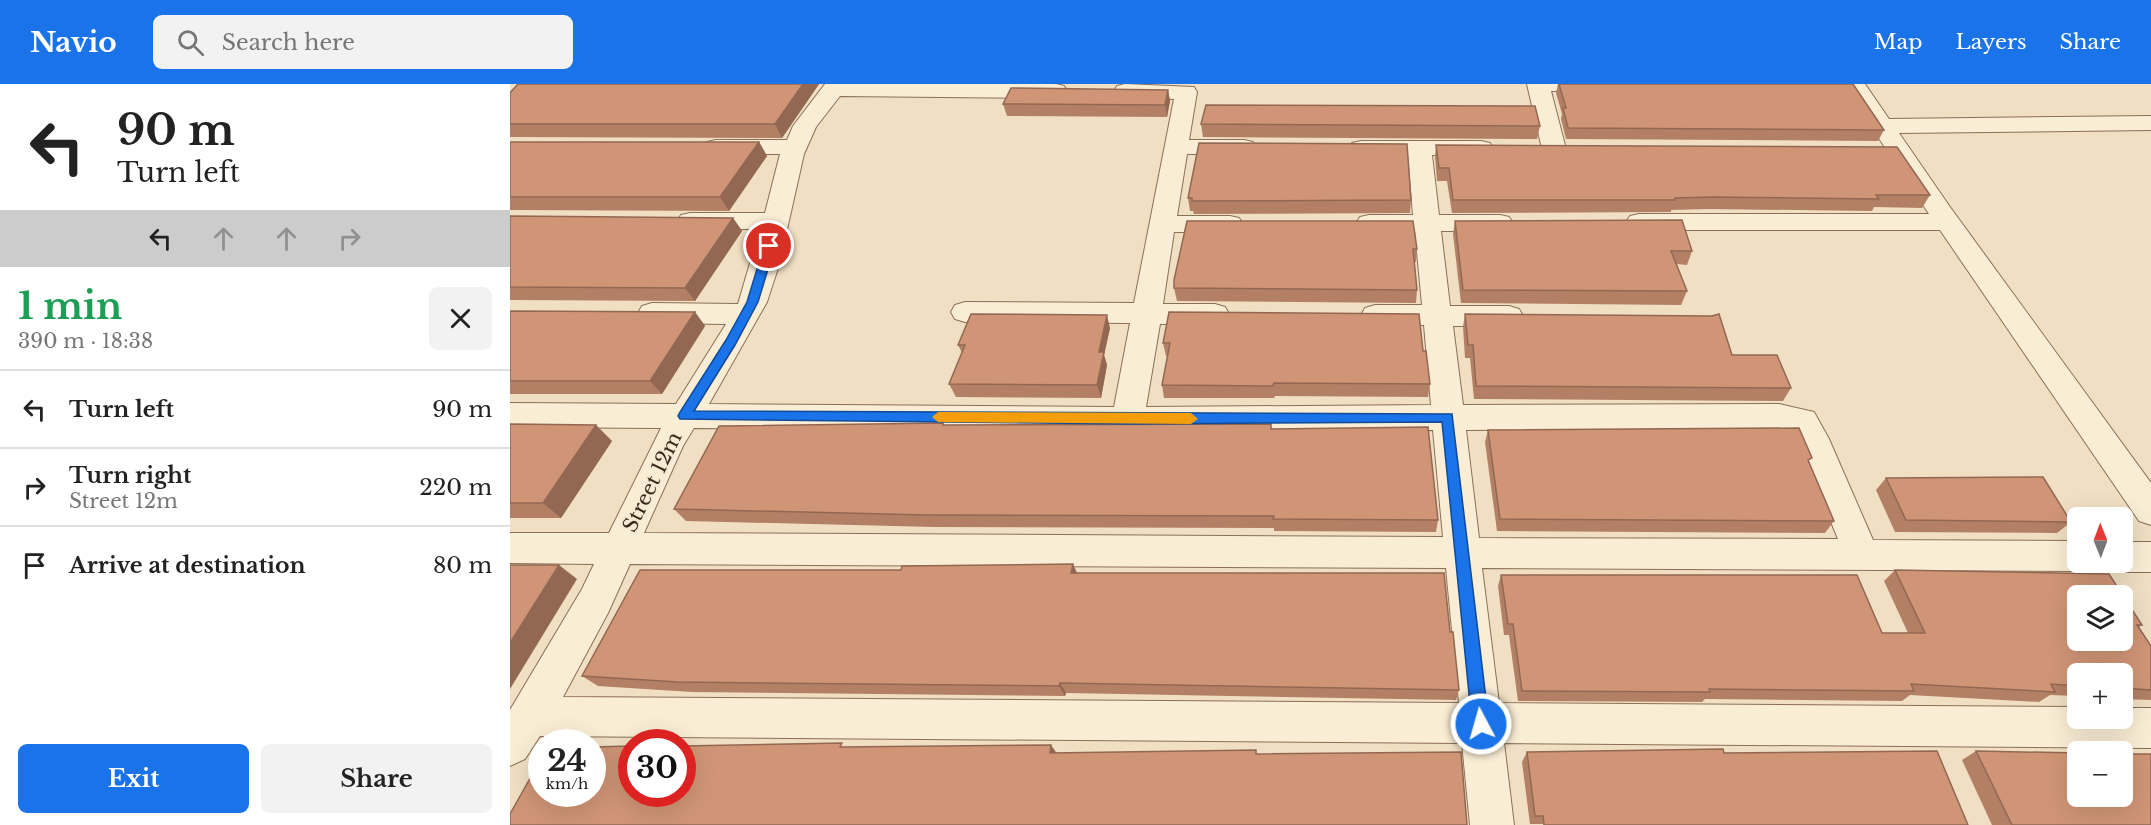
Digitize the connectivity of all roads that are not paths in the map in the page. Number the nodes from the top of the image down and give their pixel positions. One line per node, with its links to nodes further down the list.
1 (1620, 85): 12 (street)
2 (1847, 85): 6 (street)
3 (835, 86): 4 (street); 8 (street, Street 12m)
4 (1187, 88): 9 (street)
5 (2151, 123): 6 (street)
6 (1885, 142): 16 (street)
7 (688, 147): 8 (street)
8 (795, 147): 14 (street, Street 12m)
9 (1176, 147): 10 (street); 20 (street)
10 (1269, 148)
11 (1338, 148): 12 (street)
12 (1419, 148): 18 (street)
13 (671, 221): 14 (street)
14 (775, 221): 25 (street, Street 12m)
15 (1616, 222): 16 (street)
16 (1947, 222): 34 (street)
17 (1347, 223): 18 (street)
18 (1427, 223): 19 (street); 28 (street)
19 (1522, 223)
20 (1163, 224): 21 (street); 24 (street)
21 (1255, 224)
22 (965, 312): 24 (street)
23 (628, 313): 25 (street)
24 (1147, 313): 26 (street); 33 (street)
25 (746, 314): 31 (street, Street 12m)
26 (1240, 314)
27 (1344, 315): 28 (street)
28 (1437, 315): 29 (street); 32 (street)
29 (1530, 316)
30 (510, 415): 31 (street)
31 (684, 416): 33 (street); 37 (street, Street 12m)
32 (1448, 417): 33 (street); 38 (street); 39 (street)
33 (1128, 419)
34 (2140, 483): 35 (street)
35 (2151, 511)
36 (510, 548): 37 (street)
37 (620, 548): 38 (street); 45 (street, Street 12m)
38 (1462, 553): 39 (street); 43 (street)
39 (1862, 555): 40 (street)
40 (2067, 556)
41 (2133, 556): 42 (street)
42 (2151, 557)
43 (1481, 724): 44 (street); 45 (street); 46 (street)
44 (2151, 728)
45 (516, 734)
46 (1492, 825)

